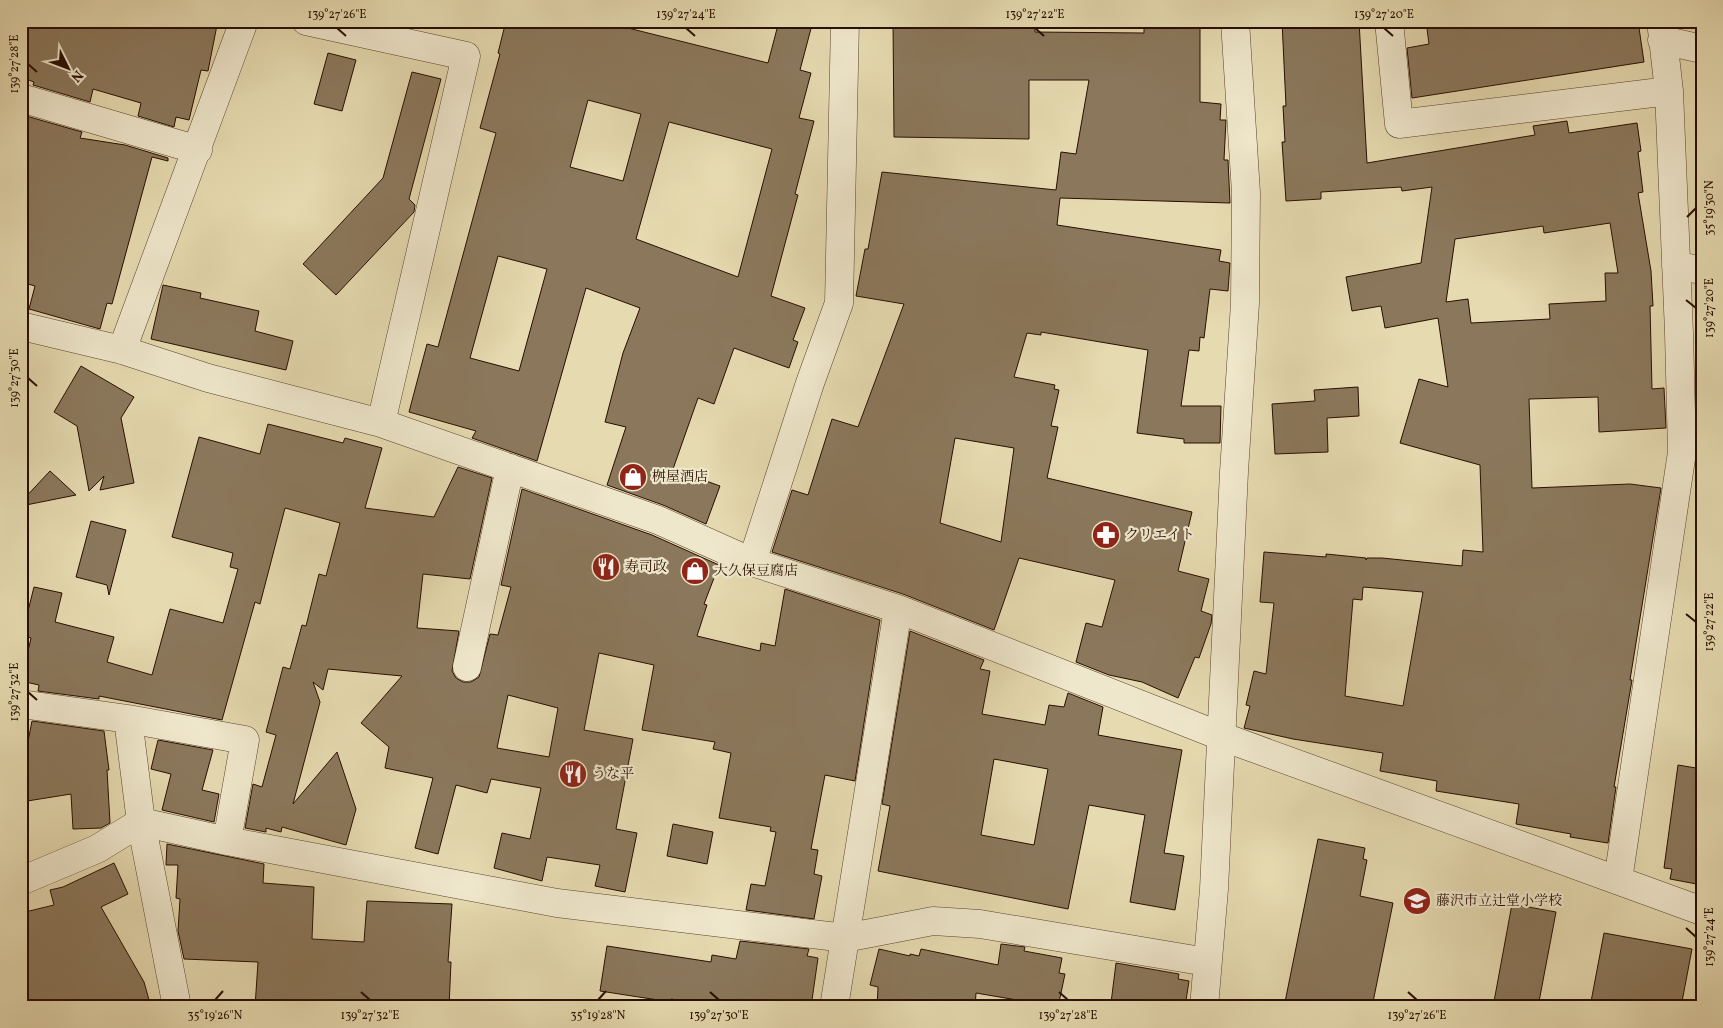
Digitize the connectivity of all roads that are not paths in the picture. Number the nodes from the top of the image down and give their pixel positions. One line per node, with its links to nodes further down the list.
1 (306, 21): 14 (street)
2 (845, 21): 17 (street)
3 (1235, 21): 22 (street)
4 (1389, 21): 8 (street)
5 (242, 22): 10 (street)
6 (1661, 31): 7 (street); 8 (street)
7 (1702, 49)
8 (1669, 91): 11 (street)
9 (21, 98): 10 (street)
10 (198, 150): 13 (street)
11 (1689, 268): 15 (street)
12 (21, 326): 13 (street)
13 (122, 350): 14 (street)
14 (381, 423): 16 (street)
15 (1692, 456): 25 (street)
16 (510, 468): 17 (street); 19 (street)
17 (752, 562): 18 (street)
18 (898, 609): 22 (street); 28 (street)
19 (466, 667)
20 (21, 704): 21 (street)
21 (128, 719): 23 (street); 24 (street)
22 (1222, 737): 25 (street); 29 (street)
23 (141, 822): 24 (street); 26 (street); 30 (street)
24 (227, 841): 28 (street)
25 (1618, 880): 27 (street)
26 (21, 881)
27 (1702, 911)
28 (845, 938): 29 (street); 31 (street)
29 (1206, 962): 32 (street)
30 (177, 1007)
31 (834, 1007)
32 (1204, 1007)

